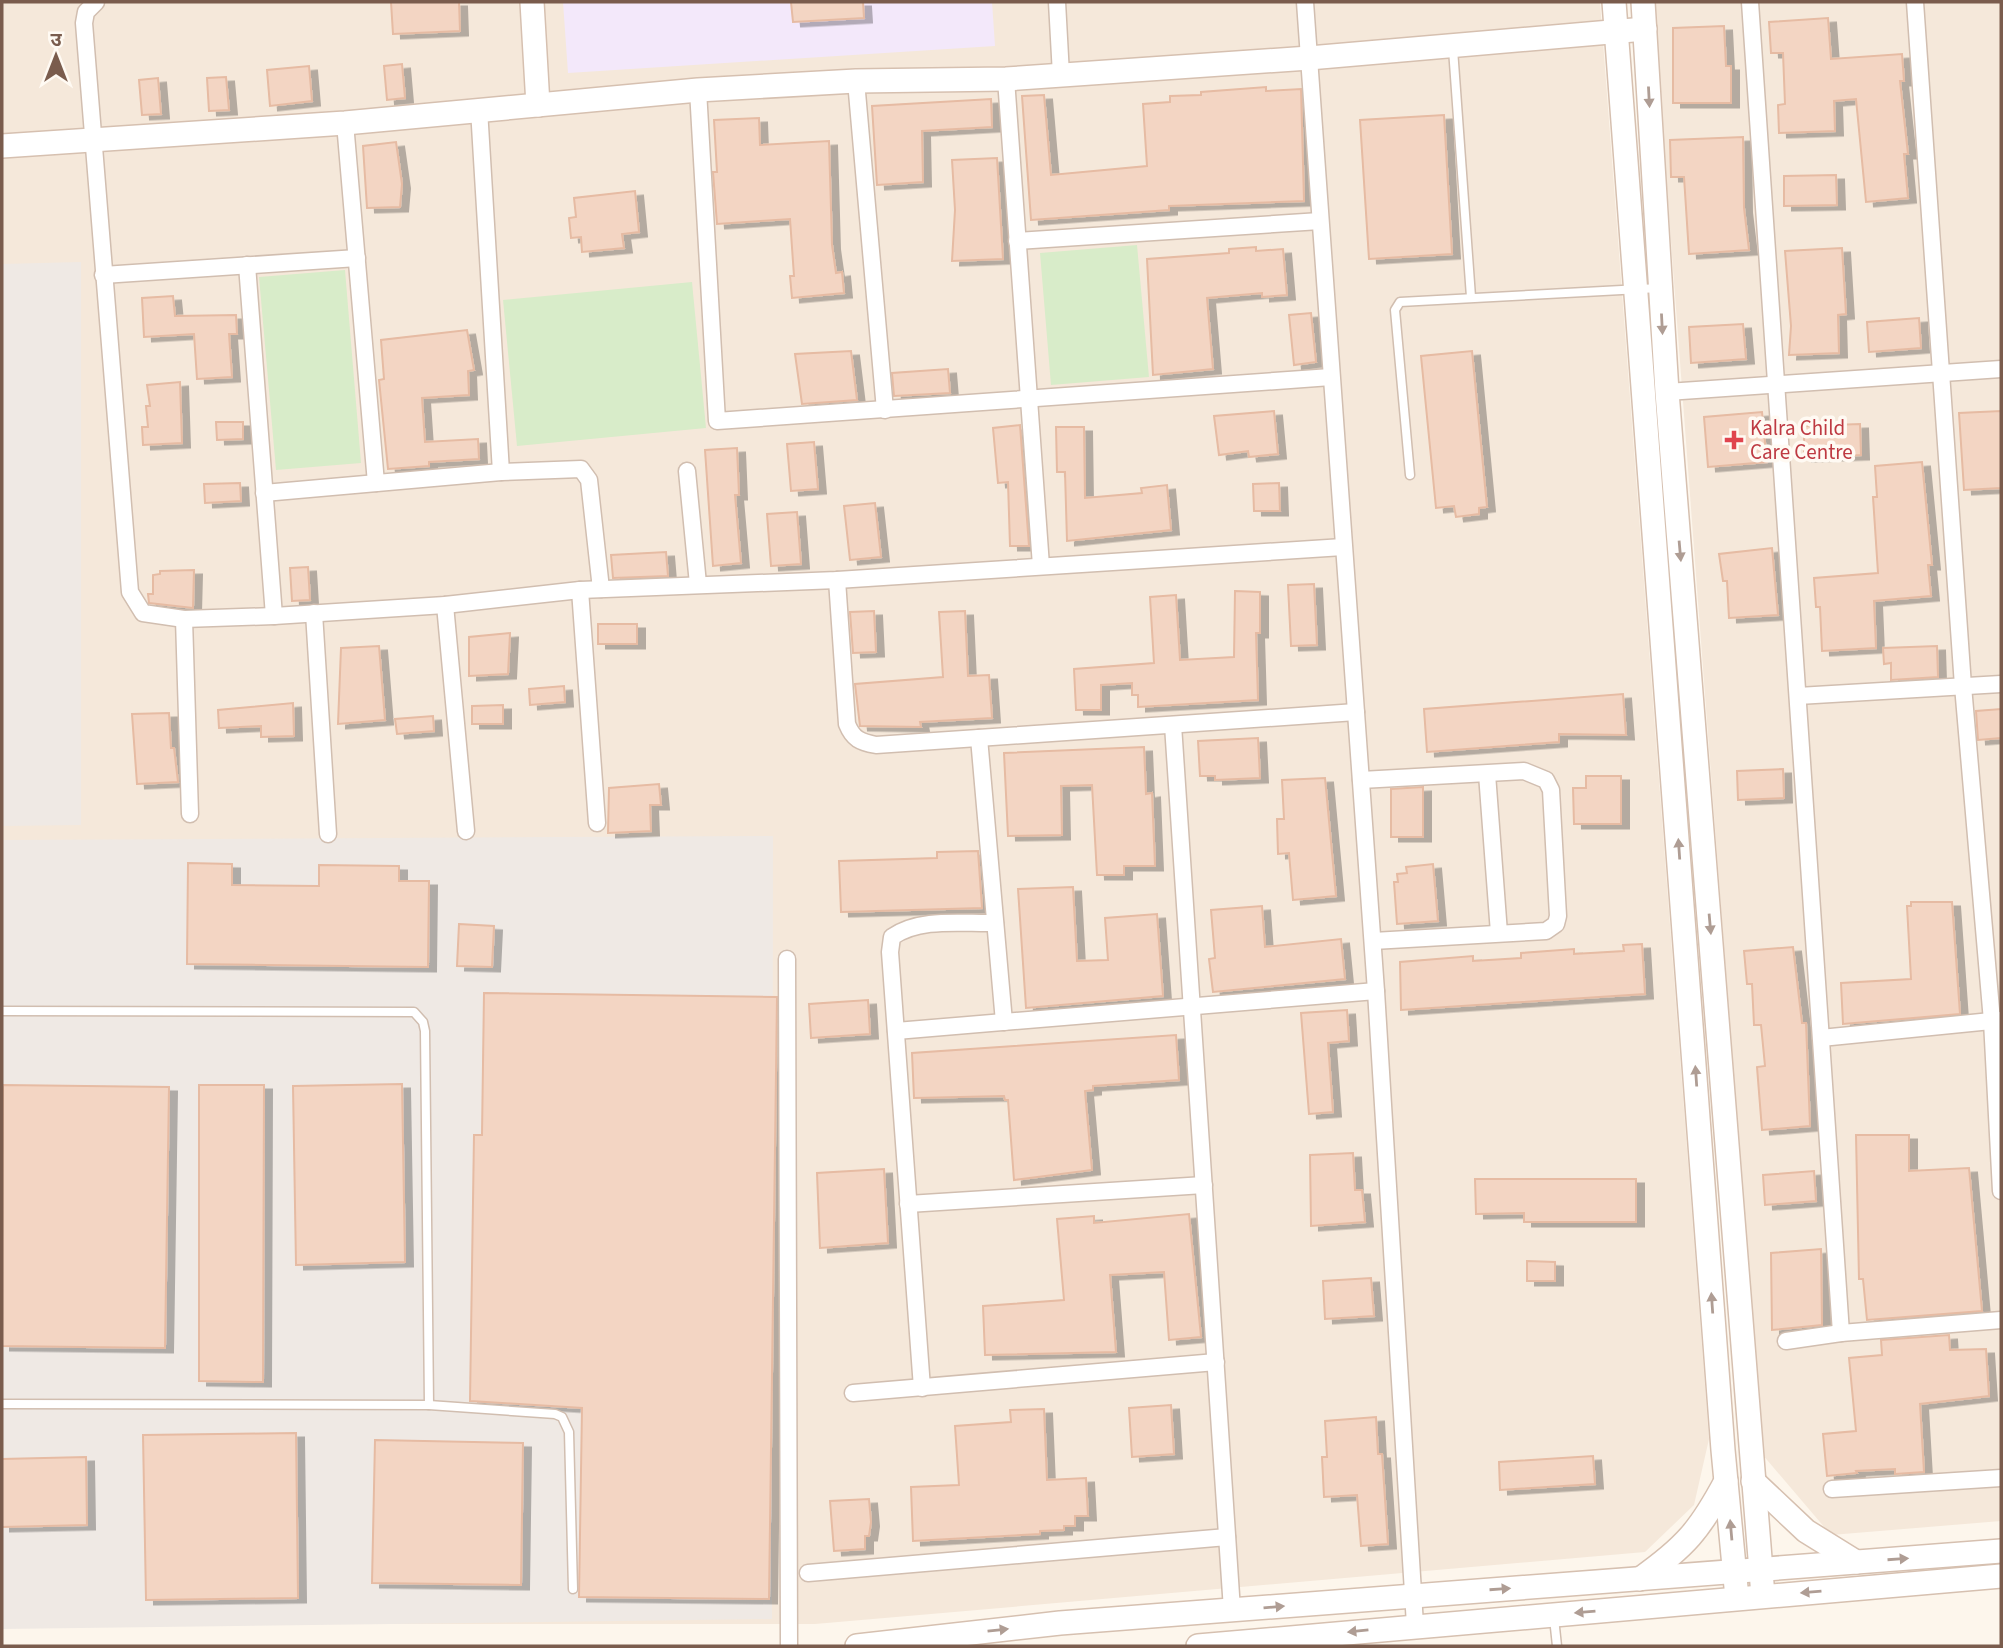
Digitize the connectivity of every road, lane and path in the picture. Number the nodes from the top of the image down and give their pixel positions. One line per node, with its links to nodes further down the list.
1 (96, 2): 20 (street)
2 (531, 2): 17 (street)
3 (1057, 2): 13 (street)
4 (1305, 2): 12 (street)
5 (1614, 2): 10 (street)
6 (1643, 2): 9 (street)
7 (1750, 2): 33 (street)
8 (1915, 2): 31 (street)
9 (1645, 29): 10 (street); 28 (street, one-way to 28)
10 (1616, 31): 11 (street); 27 (street)
11 (1452, 45): 12 (street); 29 (lane)
12 (1309, 58): 13 (street); 22 (street)
13 (1061, 75): 14 (street)
14 (1006, 79): 15 (street); 23 (street)
15 (856, 80): 16 (street); 36 (street)
16 (698, 90): 17 (street); 36 (street)
17 (538, 105): 18 (street)
18 (479, 109): 19 (street); 38 (street)
19 (345, 123): 20 (street); 24 (street)
20 (93, 139): 21 (street); 26 (street)
21 (2, 146)
22 (1320, 221): 23 (street); 32 (street)
23 (1017, 241): 35 (street)
24 (356, 258): 25 (street); 40 (street)
25 (247, 265): 26 (street); 41 (street)
26 (103, 275): 51 (street)
27 (1635, 288): 28 (lane); 29 (lane); 79 (street, one-way to 27)
28 (1660, 288): 34 (street, one-way to 34)
29 (1471, 297): 39 (lane)
30 (2001, 369): 31 (street)
31 (1941, 373): 33 (street); 53 (street)
32 (1331, 377): 35 (street); 42 (street)
33 (1776, 384): 34 (street); 54 (street)
34 (1667, 391): 77 (street, one-way to 77)
35 (1029, 398): 36 (street); 43 (street)
36 (885, 410)
37 (687, 471): 45 (street)
38 (501, 472): 40 (street); 46 (street)
39 (1410, 475)
40 (376, 483): 41 (street)
41 (264, 493): 50 (street)
42 (1343, 547): 43 (street); 55 (street)
43 (1041, 566): 44 (street)
44 (837, 580): 45 (street); 57 (street)
45 (698, 584): 46 (street)
46 (601, 589): 47 (street)
47 (580, 590): 48 (street); 61 (street)
48 (445, 605): 49 (street); 62 (street)
49 (314, 613): 50 (street); 63 (street)
50 (274, 616): 51 (street)
51 (184, 619): 60 (street)
52 (2001, 684): 53 (street)
53 (1963, 686): 54 (street); 71 (street)
54 (1798, 696): 74 (street)
55 (1356, 712): 56 (street); 59 (street)
56 (1174, 726): 57 (street); 69 (street)
57 (979, 738): 64 (street)
58 (1487, 774): 59 (street); 65 (street); 65 (street)
59 (1361, 780): 66 (street)
60 (190, 814)
61 (597, 823)
62 (466, 831)
63 (328, 834)
64 (996, 923): 72 (street); 73 (street)
65 (1499, 933): 66 (street)
66 (1373, 941): 68 (street)
67 (787, 959): 109 (street)
68 (1376, 991): 69 (street); 103 (street)
69 (1192, 1007): 72 (street); 75 (street)
70 (2, 1011): 87 (lane)
71 (1997, 1021): 74 (street); 76 (street)
72 (1004, 1022): 73 (street)
73 (896, 1031): 78 (street)
74 (1821, 1038): 81 (street)
75 (1204, 1185): 78 (street); 83 (street)
76 (2001, 1191)
77 (1731, 1203): 79 (street); 88 (street)
78 (908, 1204): 84 (street)
79 (1705, 1204): 89 (street, one-way to 79)
80 (2001, 1320): 81 (street)
81 (1841, 1333): 82 (street)
82 (1786, 1341)
83 (1216, 1362): 84 (street); 94 (street)
84 (922, 1388): 85 (street)
85 (853, 1393)
86 (2, 1404): 87 (lane)
87 (429, 1405): 102 (lane)
88 (1748, 1430): 89 (street); 92 (street)
89 (1721, 1431): 91 (street)
90 (2001, 1478): 93 (street)
91 (1726, 1481): 98 (street, one-way to 91); 101 (street)
92 (1753, 1481): 96 (street); 97 (street)
93 (1832, 1489)
94 (1227, 1537): 99 (street); 106 (street)
95 (2001, 1551): 96 (street, one-way to 95)
96 (1856, 1562): 97 (street)
97 (1761, 1570): 98 (street); 104 (street)
98 (1735, 1572): 101 (street); 105 (street)
99 (808, 1573)
100 (2001, 1576): 104 (street, one-way to 104)
101 (1640, 1579): 103 (street, one-way to 101)
102 (573, 1590)
103 (1413, 1595): 106 (street, one-way to 103); 108 (street)
104 (1763, 1596): 105 (street)
105 (1737, 1598): 107 (street, one-way to 107)
106 (1232, 1611): 110 (street, one-way to 106)
107 (1553, 1615): 108 (street); 112 (lane)
108 (1415, 1625): 111 (street, one-way to 111)
109 (789, 1646)
110 (857, 1646)
111 (1198, 1646)
112 (1557, 1646)

